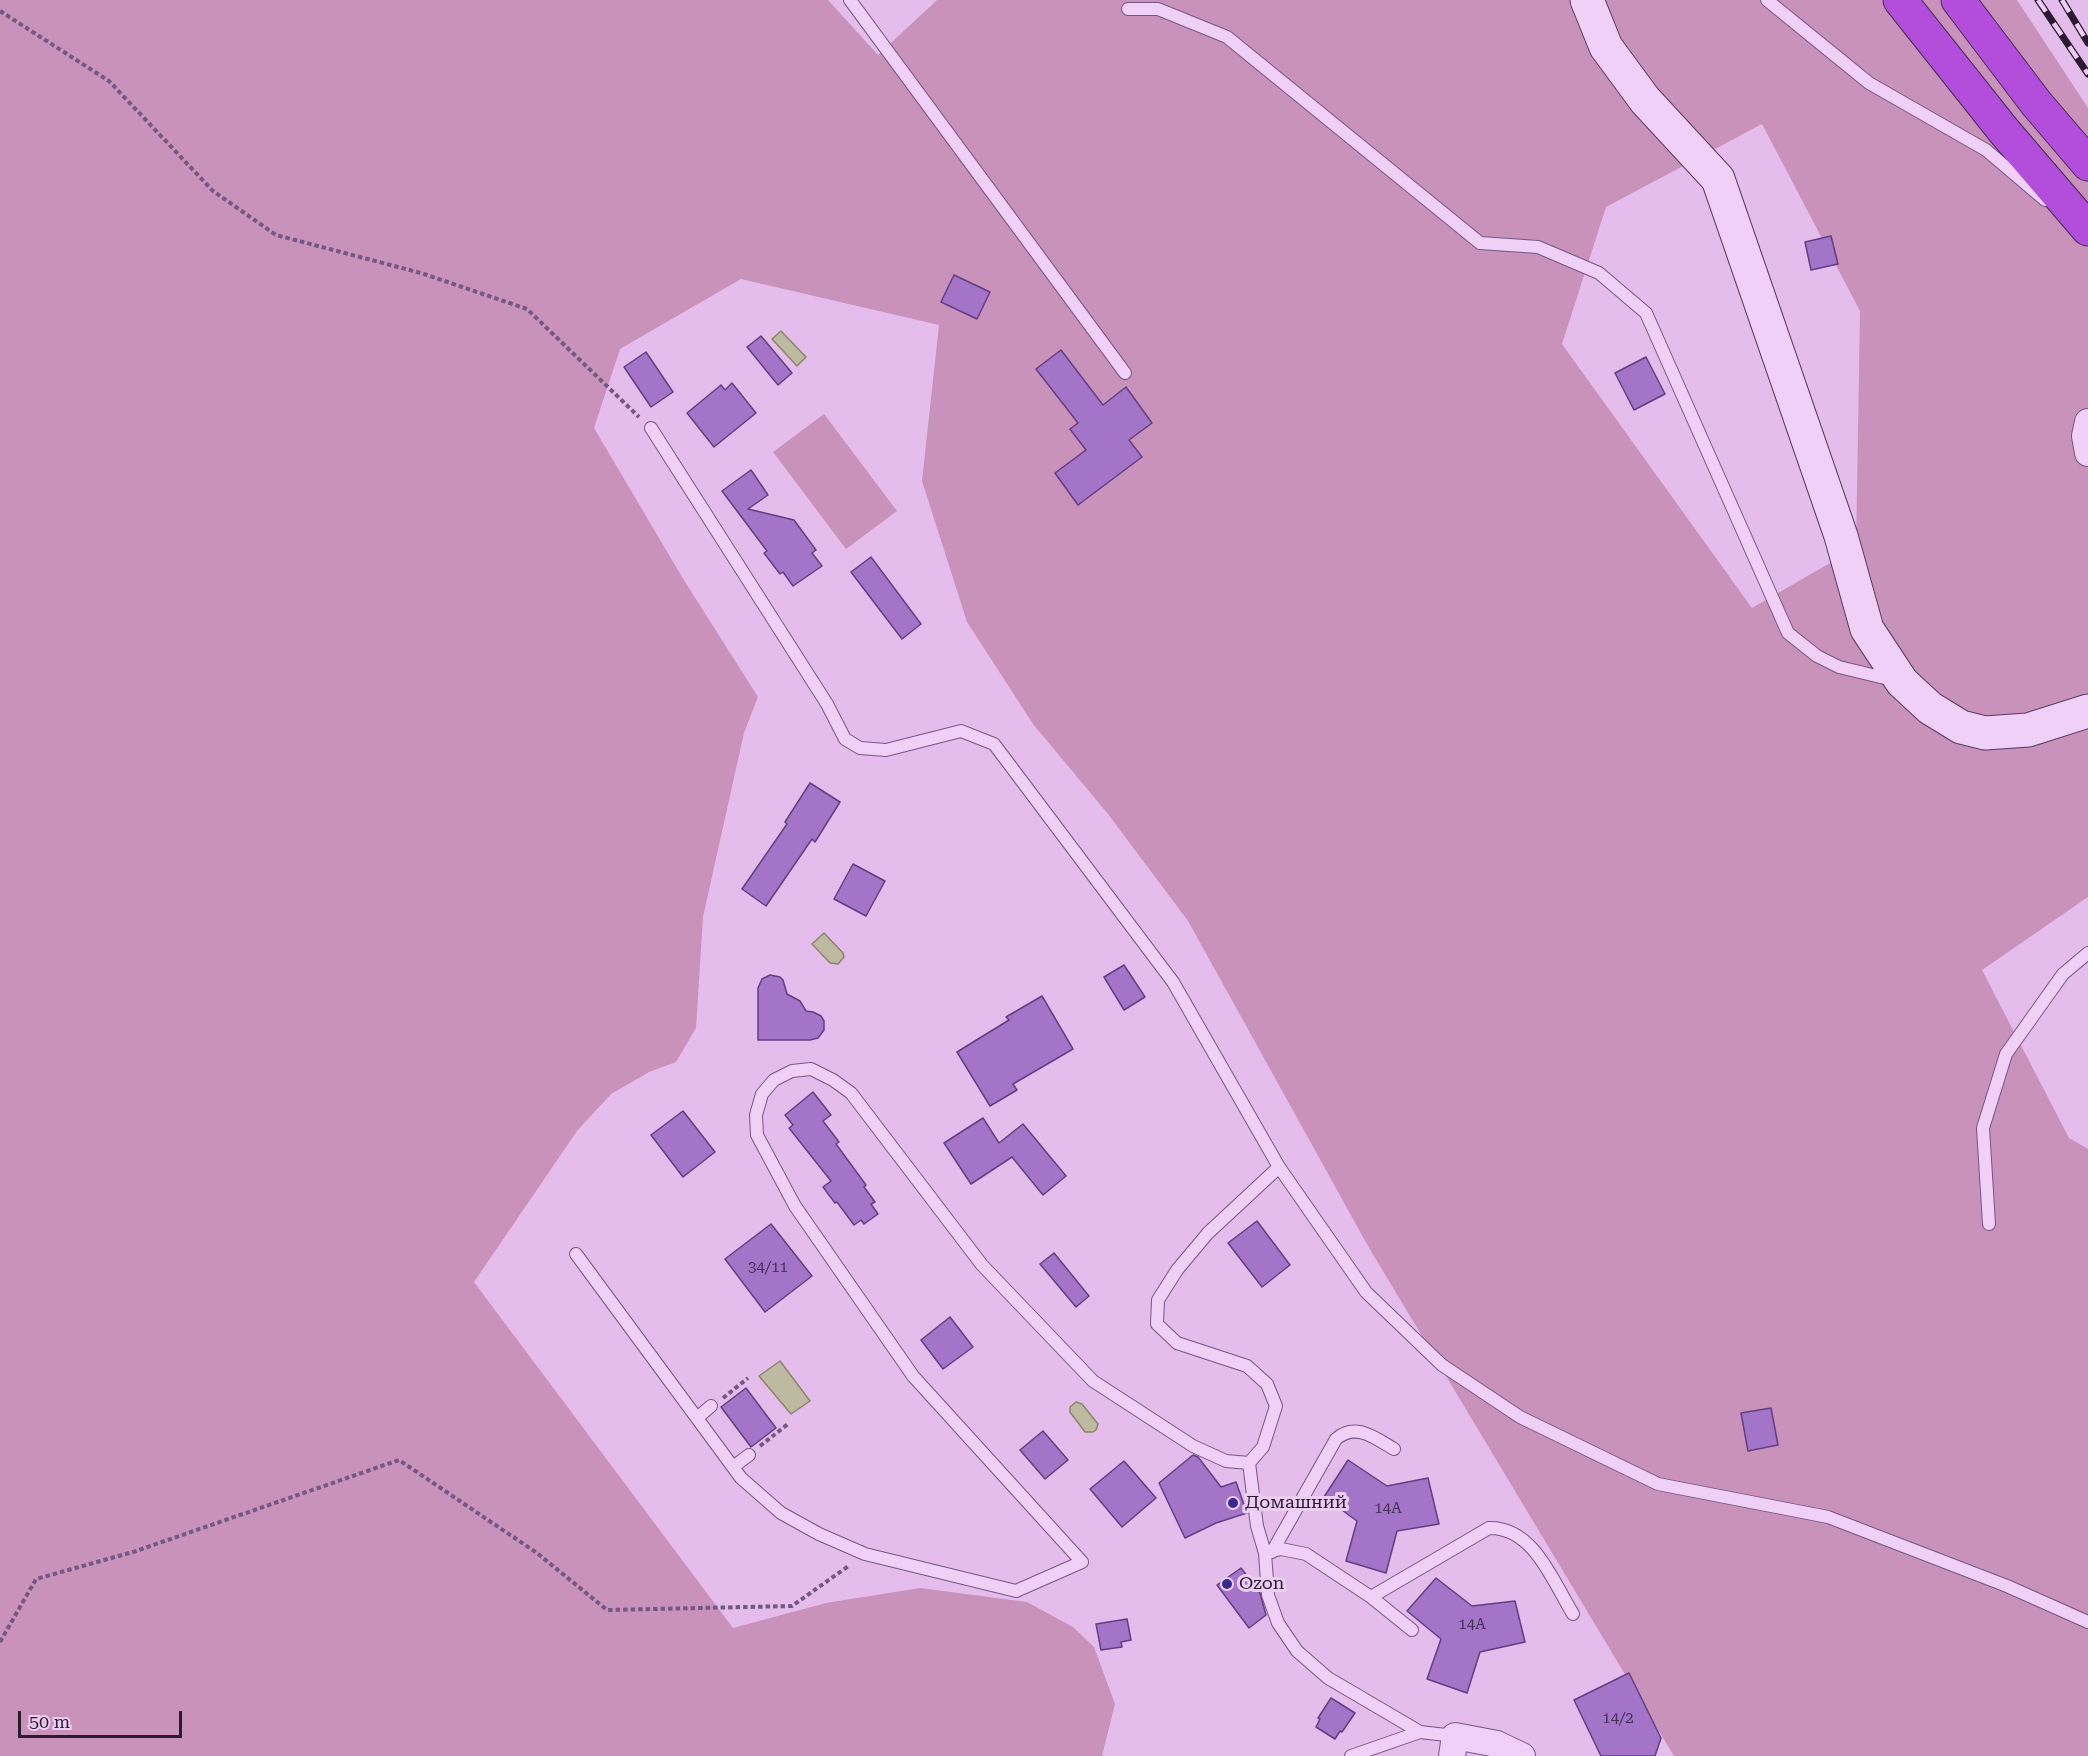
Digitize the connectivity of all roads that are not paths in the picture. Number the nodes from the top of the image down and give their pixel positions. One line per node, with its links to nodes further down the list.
1 (850, 0): 10 (lane)
2 (1587, 0): 14 (street)
3 (1767, 0): 9 (lane)
4 (1900, 0): 8 (highway)
5 (1958, 0): 7 (highway)
6 (1128, 9): 14 (lane)
7 (2088, 164)
8 (2088, 229)
9 (2088, 237)
10 (1125, 373)
11 (2088, 422): 13 (street)
12 (651, 428): 17 (lane)
13 (2088, 453)
14 (1902, 682): 15 (street)
15 (2088, 711)
16 (2088, 953): 18 (lane)
17 (1279, 1167): 24 (lane); 29 (lane)
18 (1989, 1224)
19 (576, 1254): 21 (lane)
20 (711, 1407): 21 (lane)
21 (697, 1418): 25 (lane)
22 (1394, 1449): 26 (lane)
23 (749, 1455): 25 (lane)
24 (1249, 1462): 25 (lane); 26 (lane)
25 (733, 1467)
26 (1268, 1552): 27 (lane); 31 (lane)
27 (1371, 1597): 28 (lane); 30 (lane)
28 (1573, 1614)
29 (2088, 1622)
30 (1412, 1630)
31 (1420, 1732): 32 (lane); 33 (lane)
32 (1453, 1746): 34 (street)
33 (1351, 1756)
34 (1522, 1756)

